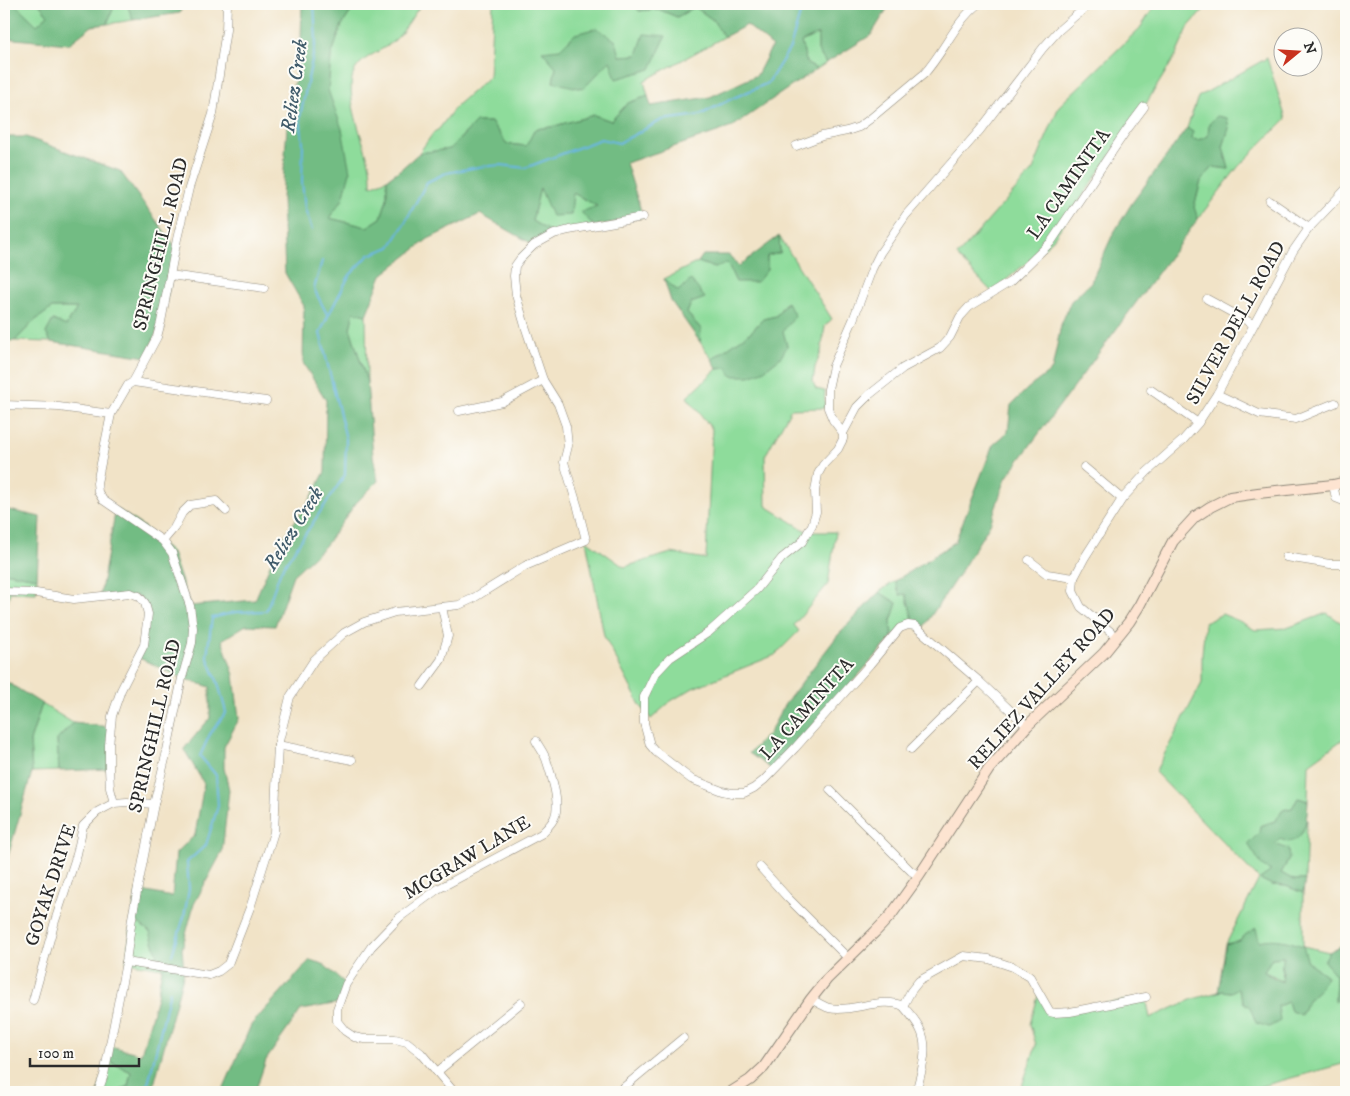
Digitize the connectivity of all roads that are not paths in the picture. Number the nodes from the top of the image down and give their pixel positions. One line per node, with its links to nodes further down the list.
1 (227, 4): 10 (street, SPRINGHILL ROAD)
2 (978, 4): 5 (street)
3 (1091, 4): 24 (street)
4 (1144, 107): 24 (street, LA CAMINITA)
5 (796, 146)
6 (1346, 189): 9 (street, SILVER DELL ROAD)
7 (1270, 201): 9 (street)
8 (643, 217): 14 (street)
9 (1309, 228): 13 (street, SILVER DELL ROAD)
10 (170, 274): 11 (street); 15 (street, SPRINGHILL ROAD)
11 (264, 288)
12 (1207, 299): 13 (street)
13 (1253, 324): 17 (street, SILVER DELL ROAD)
14 (543, 380): 21 (street); 37 (street)
15 (134, 382): 18 (street); 22 (street, SPRINGHILL ROAD)
16 (1151, 390): 23 (street)
17 (1217, 394): 19 (street); 23 (street, SILVER DELL ROAD)
18 (266, 401)
19 (1335, 403)
20 (4, 405): 22 (street)
21 (460, 411)
22 (111, 414): 31 (street, SPRINGHILL ROAD)
23 (1198, 423): 28 (street, SILVER DELL ROAD)
24 (843, 433): 39 (street, LA CAMINITA)
25 (1084, 466): 28 (street)
26 (1346, 482): 27 (main road, RELIEZ VALLEY ROAD)
27 (1332, 486): 29 (street); 38 (main road, RELIEZ VALLEY ROAD)
28 (1122, 499): 35 (street, SILVER DELL ROAD)
29 (1346, 502)
30 (226, 511): 31 (street)
31 (163, 541): 48 (street, SPRINGHILL ROAD)
32 (1286, 556): 34 (street)
33 (1029, 560): 35 (street)
34 (1346, 564)
35 (1074, 578): 38 (street)
36 (4, 592): 47 (street)
37 (442, 607): 40 (street); 43 (street)
38 (1117, 637): 41 (main road, RELIEZ VALLEY ROAD)
39 (979, 681): 41 (street, LA CAMINITA); 44 (street)
40 (422, 686)
41 (1027, 726): 50 (main road, RELIEZ VALLEY ROAD)
42 (536, 741): 59 (street, MCGRAW LANE)
43 (278, 745): 45 (street); 52 (street)
44 (911, 749)
45 (352, 760)
46 (830, 790): 50 (street)
47 (114, 803): 48 (street); 55 (street, GOYAK DRIVE)
48 (154, 804): 52 (street, SPRINGHILL ROAD)
49 (760, 867): 51 (street)
50 (919, 876): 51 (main road, RELIEZ VALLEY ROAD)
51 (848, 958): 54 (main road, RELIEZ VALLEY ROAD)
52 (126, 962): 60 (street, SPRINGHILL ROAD)
53 (1146, 997): 57 (street)
54 (811, 999): 57 (street); 63 (main road, RELIEZ VALLEY ROAD)
55 (33, 1000)
56 (521, 1003): 59 (street)
57 (903, 1006): 64 (street)
58 (683, 1038): 62 (street)
59 (437, 1072): 61 (street, MCGRAW LANE)
60 (98, 1092)
61 (454, 1092)
62 (618, 1092)
63 (731, 1092)
64 (916, 1092)

